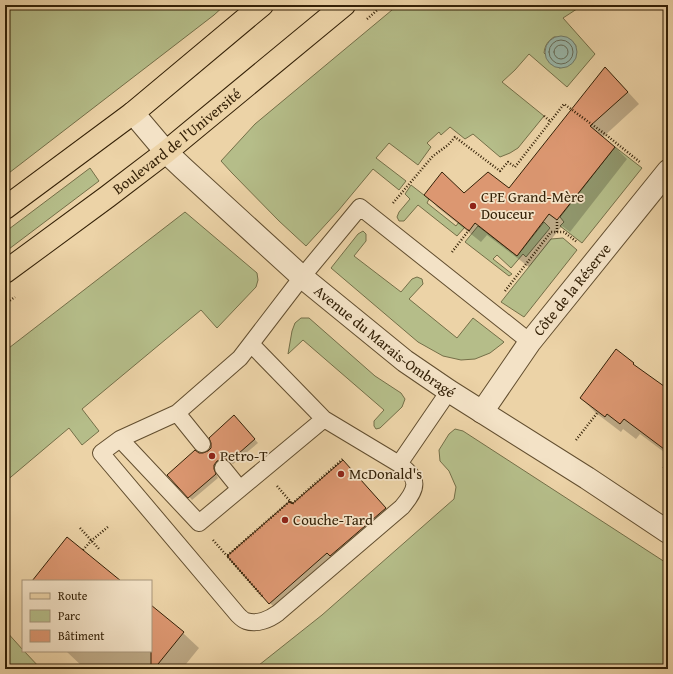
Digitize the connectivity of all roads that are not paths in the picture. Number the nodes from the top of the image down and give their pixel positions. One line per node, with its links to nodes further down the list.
1 (262, 5): 3 (main road)
2 (344, 5): 4 (main road, Boulevard de l'Université)
3 (133, 113): 4 (street, Avenue du Marais-Ombragé); 6 (main road)
4 (166, 152): 7 (main road, Boulevard de l'Université); 8 (street, Avenue du Marais-Ombragé)
5 (665, 175): 9 (street, Côte de la Réserve)
6 (5, 208)
7 (5, 272)
8 (302, 277): 9 (lane); 10 (lane); 11 (street, Avenue du Marais-Ombragé)
9 (530, 342): 12 (street, Côte de la Réserve)
10 (250, 344): 13 (lane); 14 (lane)
11 (448, 391): 12 (street, Avenue du Marais-Ombragé); 17 (lane)
12 (482, 412): 20 (street, Avenue du Marais-Ombragé)
13 (177, 413): 15 (lane); 16 (lane)
14 (324, 419): 17 (lane); 19 (lane)
15 (120, 439): 17 (lane); 19 (lane)
16 (202, 444)
17 (399, 464)
18 (222, 468): 19 (lane)
19 (240, 489)
20 (668, 532)

